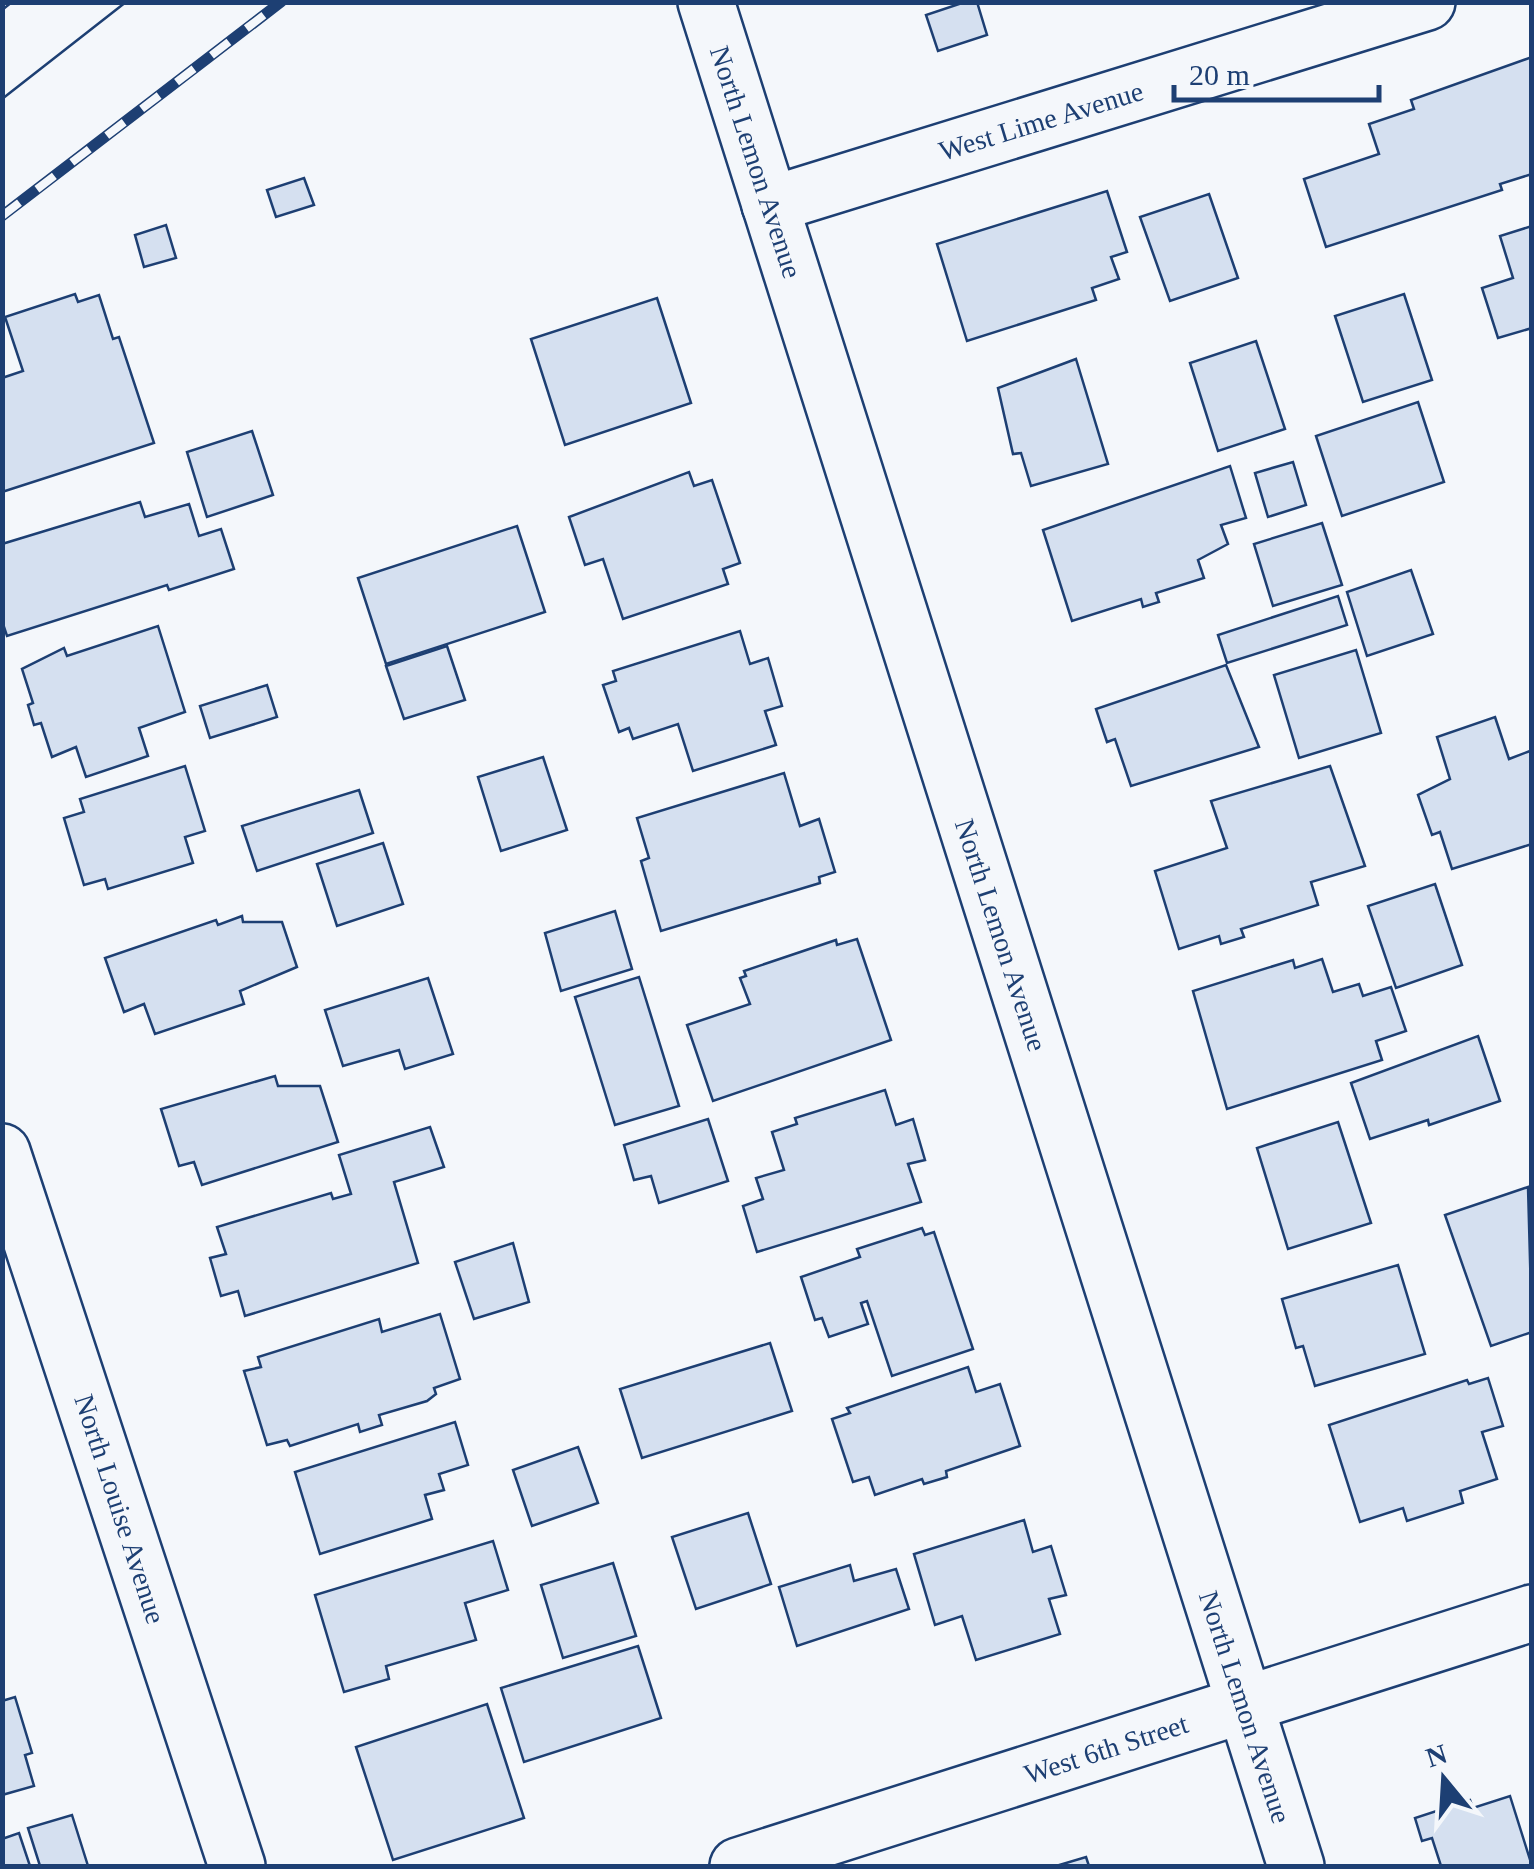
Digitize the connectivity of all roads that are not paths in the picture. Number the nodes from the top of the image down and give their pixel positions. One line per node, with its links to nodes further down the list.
1 (706, 2): 3 (street, North Lemon Avenue)
2 (1426, 2): 3 (street, West Lime Avenue)
3 (770, 205): 6 (street, North Lemon Avenue)
4 (2, 1152): 7 (street, North Louise Avenue)
5 (1532, 1614): 6 (street, West 6th Street)
6 (1245, 1704): 8 (street, West 6th Street); 9 (street, North Lemon Avenue)
7 (236, 1866)
8 (738, 1866)
9 (1296, 1866)

